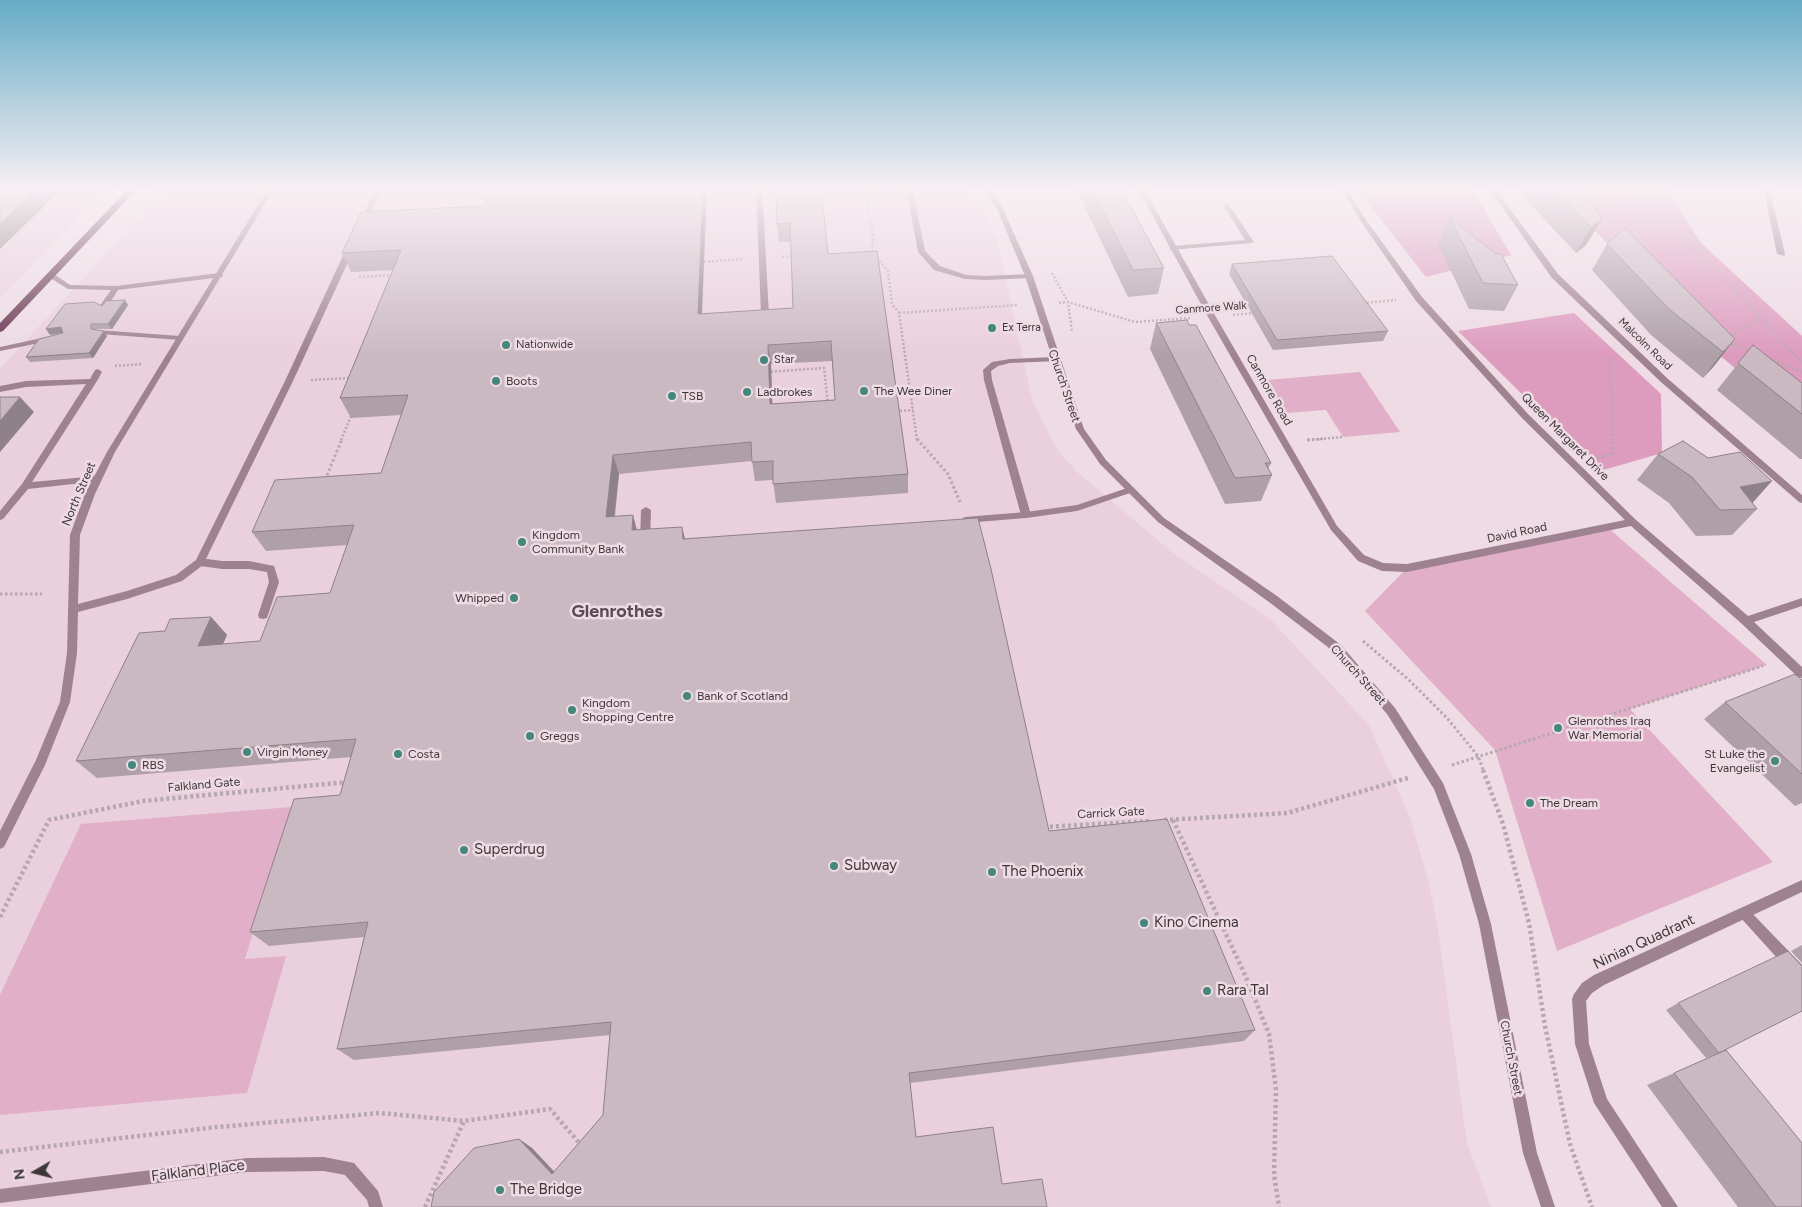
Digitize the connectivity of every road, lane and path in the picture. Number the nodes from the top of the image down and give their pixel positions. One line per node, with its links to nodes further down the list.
1 (82, 243): 22 (main road)
2 (238, 243): 21 (street, North Street)
3 (352, 243): 25 (street)
4 (761, 243): 18 (street)
5 (873, 243): 32 (path)
6 (920, 243): 23 (street)
7 (1014, 243): 23 (street, Church Street)
8 (1171, 243): 15 (street, Canmore Road)
9 (1233, 243): 15 (street)
10 (1382, 243): 27 (street, Queen Margaret Drive)
11 (1447, 243): 24 (path)
12 (1532, 243): 41 (street, Malcolm Road)
13 (1691, 243): 35 (path)
14 (1779, 243): 16 (street)
15 (1174, 248): 34 (street, Canmore Road)
16 (1781, 254)
17 (802, 256): 18 (path)
18 (762, 258): 19 (path); 33 (street)
19 (697, 262)
20 (396, 274): 25 (path)
21 (219, 275): 26 (street); 39 (street, North Street)
22 (51, 276): 26 (street); 36 (main road)
23 (1028, 276): 28 (street, Church Street)
24 (1426, 277)
25 (336, 280): 51 (street)
26 (116, 288): 30 (street)
27 (1419, 298): 29 (path); 59 (street, Queen Margaret Drive)
28 (1037, 304): 32 (path, Canmore Walk); 34 (path, Canmore Walk); 44 (street, Church Street)
29 (1360, 304)
30 (103, 306)
31 (1261, 312): 34 (path, Canmore Walk)
32 (899, 313): 54 (path)
33 (765, 315)
34 (1212, 317): 58 (street, Canmore Road)
35 (1760, 317): 42 (path); 45 (path)
36 (0, 329)
37 (100, 332): 39 (street)
38 (62, 336): 40 (street)
39 (180, 338): 60 (street, North Street)
40 (0, 349)
41 (1632, 349): 59 (path); 64 (street, Malcolm Road)
42 (1758, 354)
43 (1767, 358): 48 (path)
44 (1055, 359): 63 (street, Church Street); 66 (street)
45 (1802, 362)
46 (98, 372): 50 (street)
47 (765, 372): 53 (path)
48 (1802, 372)
49 (359, 377): 51 (path)
50 (93, 381): 52 (street); 62 (street)
51 (289, 381): 71 (street)
52 (0, 388)
53 (828, 406)
54 (913, 410): 56 (path); 68 (path)
55 (353, 412): 61 (path)
56 (894, 412)
57 (1343, 437): 58 (path)
58 (1284, 442): 72 (street, Canmore Road)
59 (1574, 464): 69 (street, Queen Margaret Drive)
60 (97, 479): 62 (street); 76 (street, North Street)
61 (323, 484)
62 (25, 486): 67 (street)
63 (1130, 490): 66 (street); 81 (street, Church Street)
64 (1802, 500)
65 (646, 510): 70 (street)
66 (1026, 515): 68 (street)
67 (0, 516)
68 (963, 520)
69 (1633, 522): 72 (street, David Road); 78 (street, Queen Margaret Drive)
70 (655, 543)
71 (200, 562): 76 (street); 77 (street)
72 (1407, 568)
73 (0, 594): 74 (path)
74 (42, 594)
75 (1802, 602): 78 (street)
76 (72, 610): 87 (street, North Street)
77 (263, 615)
78 (1746, 621): 79 (street, Queen Margaret Drive)
79 (1785, 659): 80 (street, Queen Margaret Drive); 81 (path, Carrick Gate)
80 (1802, 674)
81 (1429, 772): 84 (path, Carrick Gate); 99 (street, Church Street)
82 (354, 781): 90 (path, Falkland Gate)
83 (1042, 818): 85 (path)
84 (1173, 820): 85 (path, Carrick Gate); 98 (path)
85 (1044, 827): 86 (path, Carrick Gate)
86 (1035, 828)
87 (0, 843)
88 (1802, 886): 89 (street, Ninian Quadrant)
89 (1744, 913): 91 (street); 100 (street, Ninian Quadrant)
90 (0, 917)
91 (1802, 975)
92 (464, 1121): 93 (path); 94 (path); 97 (path)
93 (582, 1146)
94 (0, 1152)
95 (0, 1196): 96 (street, Falkland Place)
96 (376, 1207)
97 (425, 1207)
98 (1278, 1207)
99 (1548, 1207)
100 (1671, 1207)

